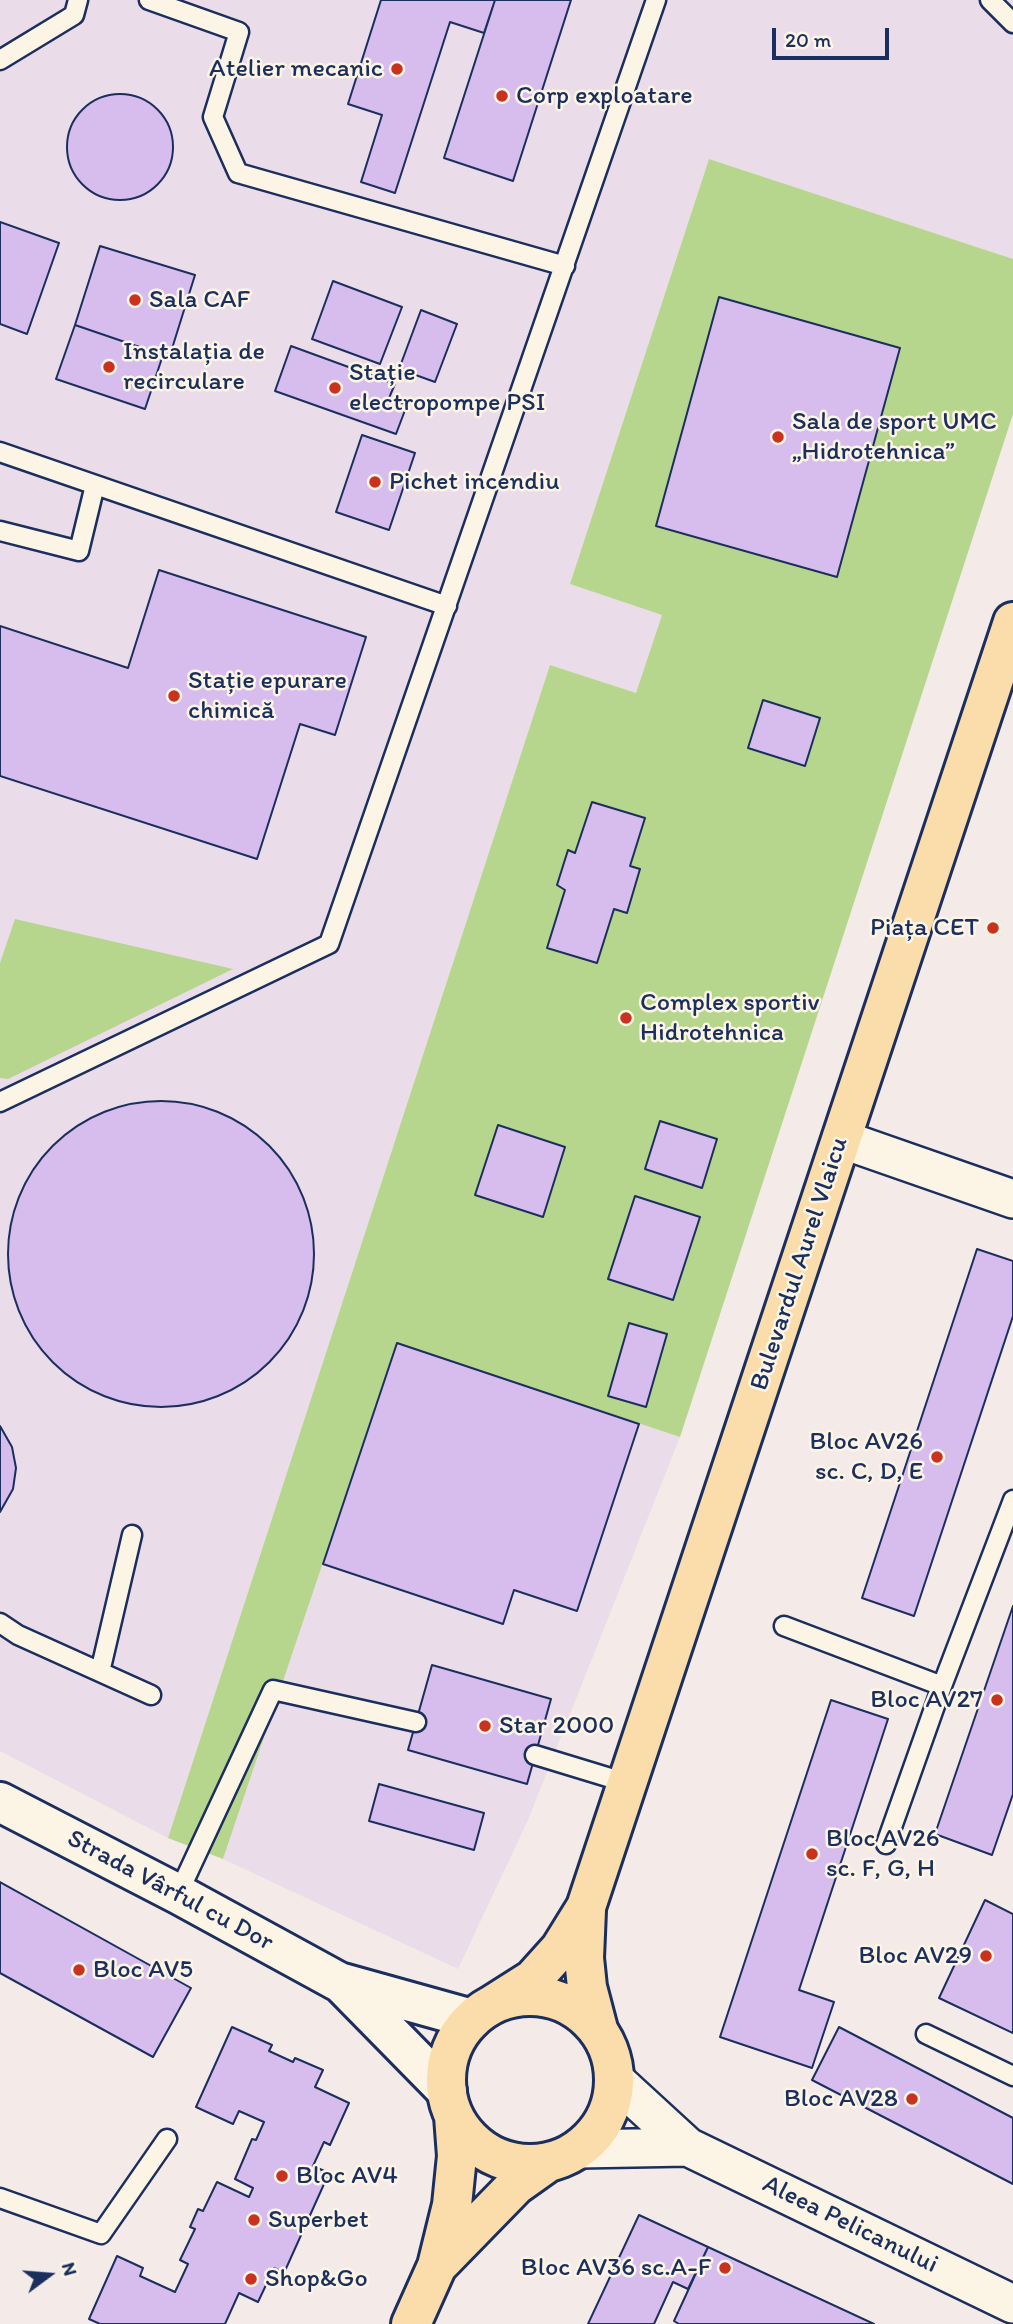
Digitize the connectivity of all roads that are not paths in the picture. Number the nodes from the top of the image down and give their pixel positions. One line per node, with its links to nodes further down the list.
1 (78, 0): 6 (lane)
2 (149, 0): 7 (lane)
3 (656, 0): 7 (lane)
4 (990, 0): 5 (lane)
5 (1013, 23)
6 (0, 60)
7 (565, 266): 11 (lane)
8 (0, 452): 9 (lane)
9 (95, 485): 10 (lane); 11 (lane)
10 (0, 531)
11 (447, 607): 13 (lane)
12 (1013, 622): 14 (main road, Bulevardul Aurel Vlaicu)
13 (0, 1102)
14 (841, 1139): 15 (street); 25 (main road, Bulevardul Aurel Vlaicu)
15 (1013, 1199)
16 (1013, 1500): 21 (lane)
17 (132, 1535): 20 (lane)
18 (0, 1623): 20 (lane)
19 (783, 1626): 21 (lane)
20 (100, 1672): 22 (lane)
21 (943, 1686): 27 (lane)
22 (151, 1695)
23 (416, 1722): 28 (lane)
24 (535, 1755): 25 (lane)
25 (627, 1783): 29 (main road, Bulevardul Aurel Vlaicu)
26 (0, 1802): 28 (street, Strada Vârful cu Dor)
27 (886, 1844)
28 (178, 1894): 30 (street, Strada Vârful cu Dor)
29 (586, 1907): 31 (main road, Bulevardul Aurel Vlaicu); 32 (main road, Bulevardul Aurel Vlaicu)
30 (340, 1982): 31 (street, Strada Vârful cu Dor); 36 (street, Strada Vârful cu Dor)
31 (482, 2012): 32 (main road); 36 (main road)
32 (598, 2029): 35 (main road)
33 (926, 2034): 34 (lane)
34 (1013, 2076)
35 (615, 2080): 38 (street, Aleea Pelicanului); 39 (main road)
36 (451, 2103): 39 (main road); 41 (main road)
37 (167, 2139): 40 (lane)
38 (688, 2147): 39 (street, Aleea Pelicanului); 42 (street, Aleea Pelicanului)
39 (563, 2156): 41 (main road)
40 (0, 2198)
41 (437, 2266): 43 (main road)
42 (1013, 2304)
43 (411, 2324)

